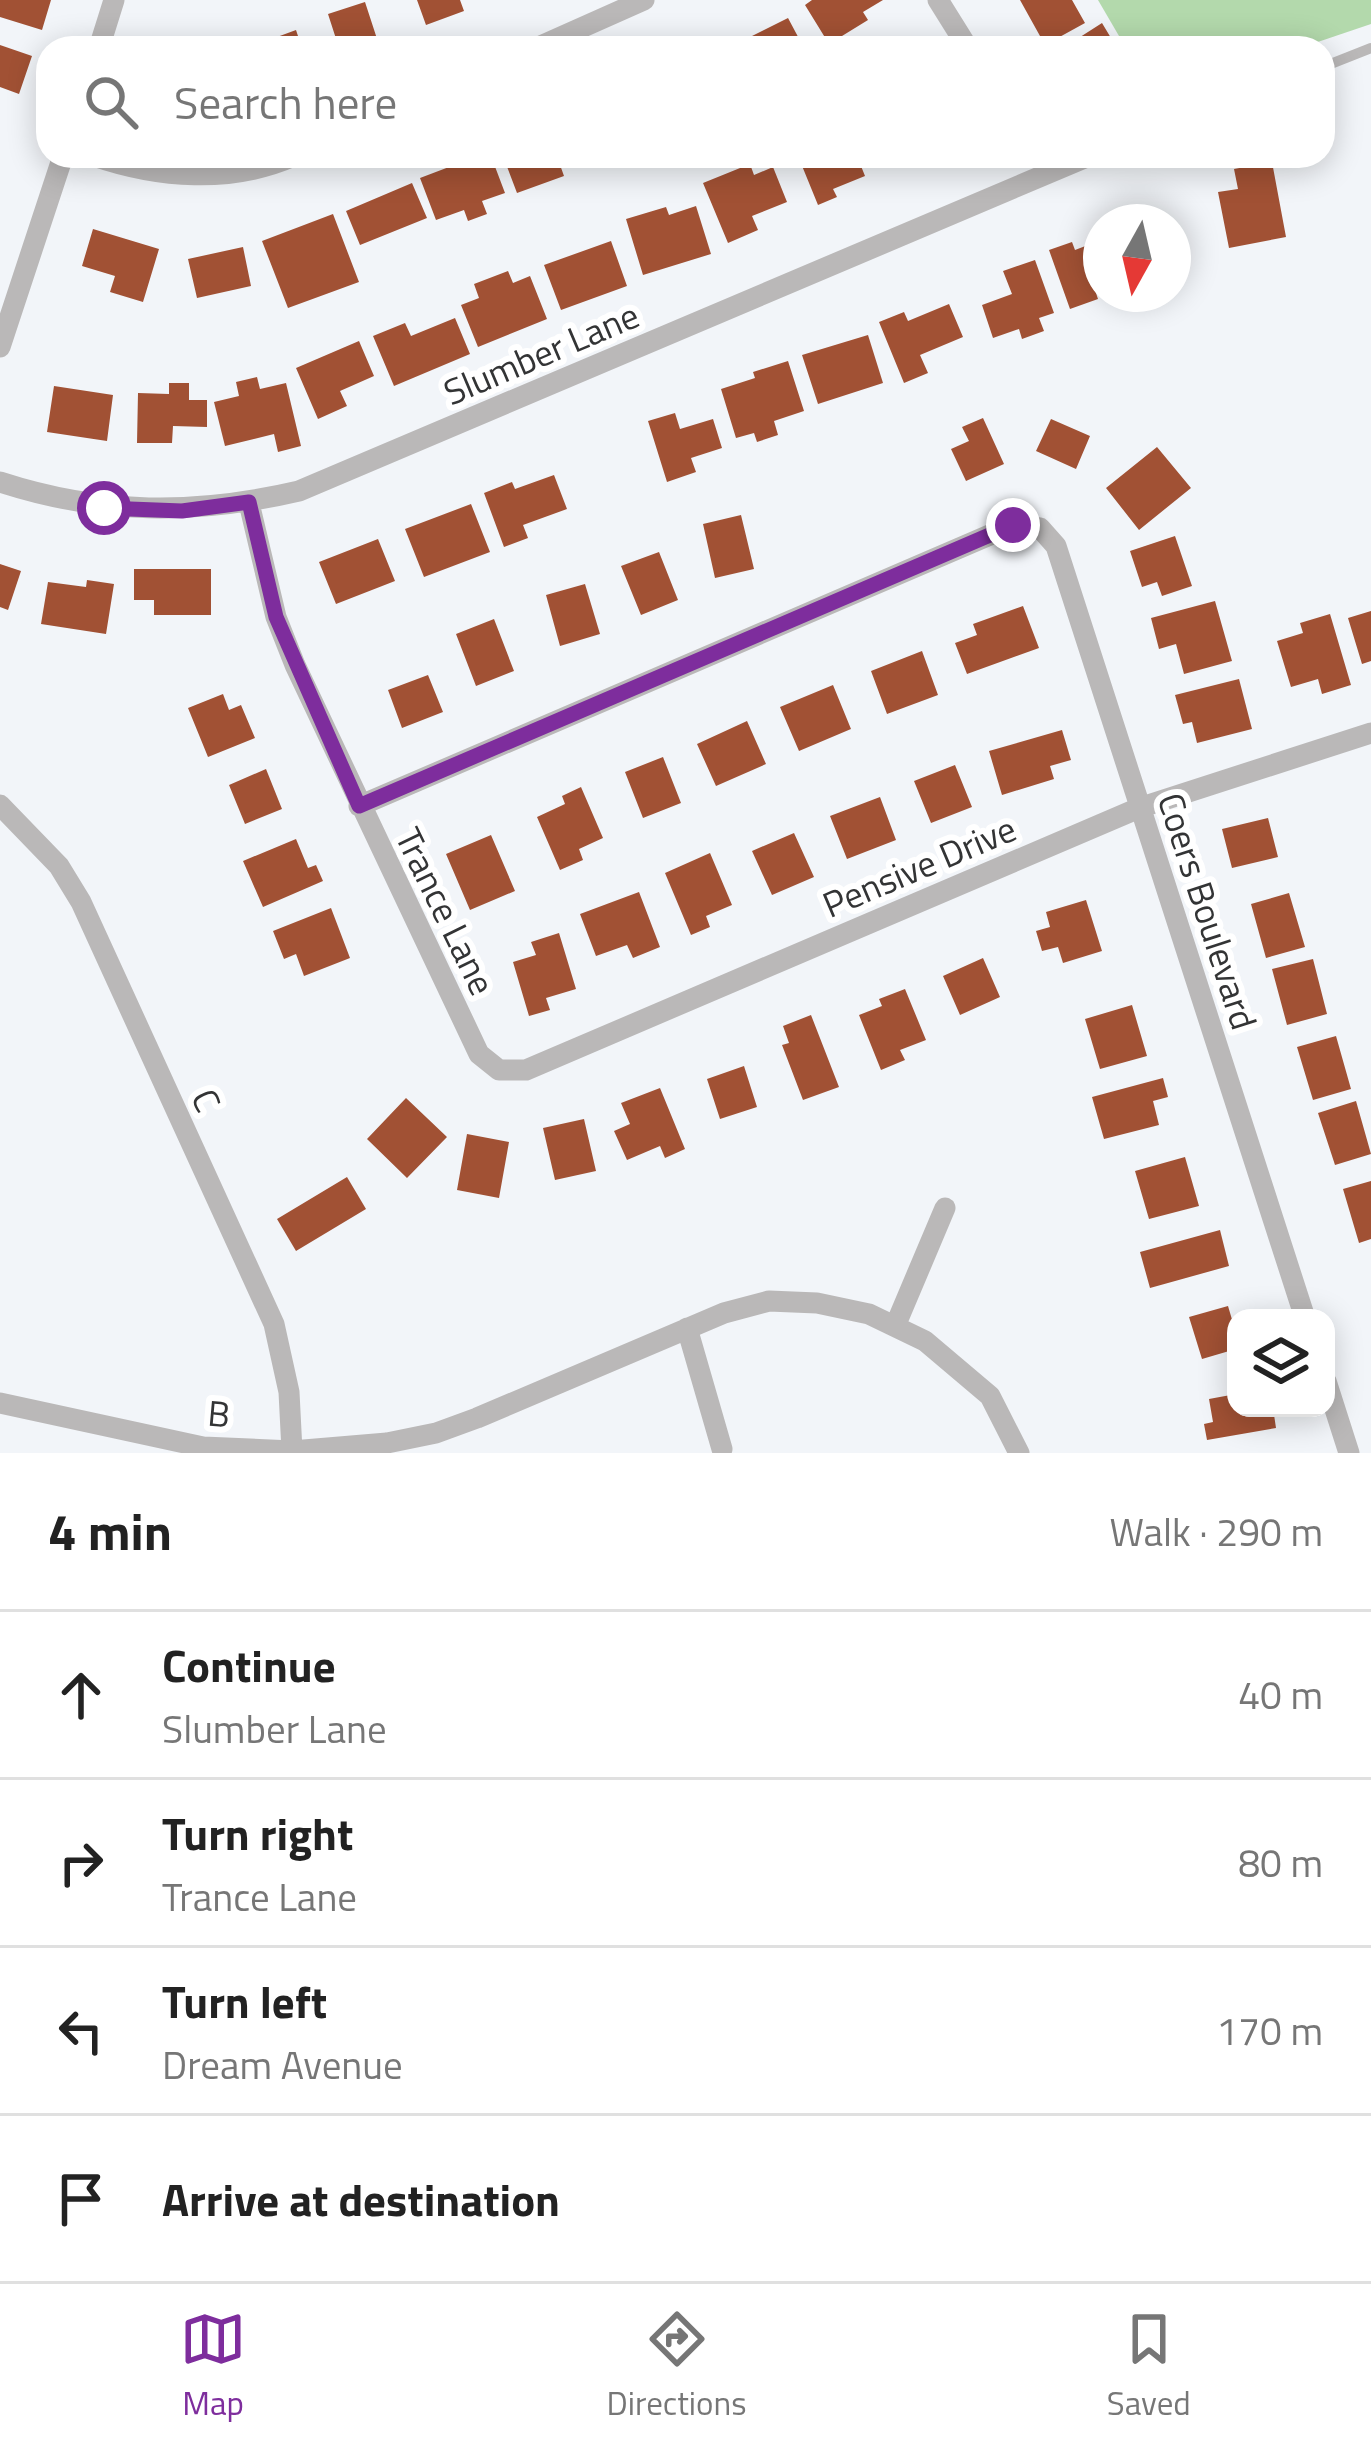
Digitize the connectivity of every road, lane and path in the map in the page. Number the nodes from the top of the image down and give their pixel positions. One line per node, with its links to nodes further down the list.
1 (114, 0): 4 (street)
2 (644, 0): 5 (street)
3 (938, 0): 6 (street)
4 (103, 36)
5 (563, 36)
6 (960, 36)
7 (1371, 48): 8 (lane)
8 (1335, 62)
9 (59, 168): 13 (street)
10 (145, 168): 11 (street)
11 (247, 168)
12 (1032, 168): 15 (street, Slumber Lane)
13 (0, 347)
14 (0, 482): 15 (street, Slumber Lane)
15 (249, 502): 18 (street, Trance Lane)
16 (1371, 733): 19 (street, Pensive Drive)
17 (0, 805): 29 (street, C)
18 (359, 806): 19 (street, Coers Boulevard); 20 (street, Trance Lane)
19 (1139, 808): 20 (street, Pensive Drive); 22 (street, Coers Boulevard)
20 (499, 1070)
21 (945, 1208): 23 (street)
22 (1302, 1309)
23 (896, 1324): 24 (street, B); 30 (street, B)
24 (687, 1328): 27 (street, B); 28 (street)
25 (0, 1402): 29 (street, B)
26 (1335, 1409): 31 (street)
27 (439, 1443): 29 (street, B)
28 (722, 1449)
29 (292, 1450)
30 (1019, 1453)
31 (1349, 1453)

